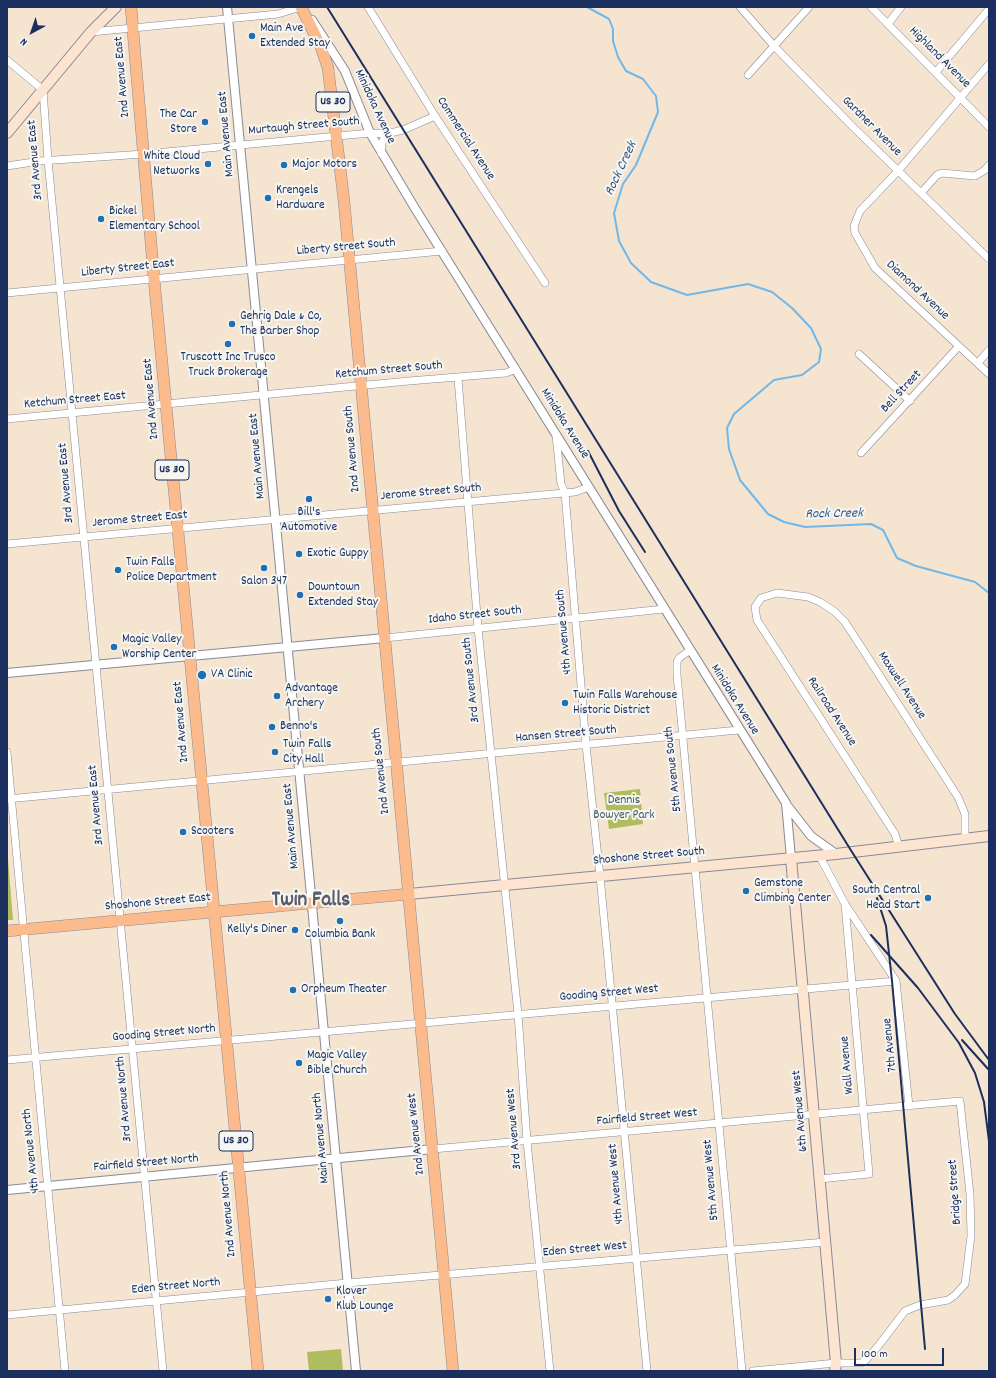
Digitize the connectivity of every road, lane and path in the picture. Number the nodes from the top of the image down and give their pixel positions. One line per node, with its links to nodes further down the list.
1 (106, 7): 15 (main road)
2 (116, 7): 15 (main road)
3 (131, 7): 14 (main road, 2nd Avenue East)
4 (227, 7): 12 (street, Main Avenue East)
5 (301, 7): 12 (street); 26 (street, Minidoka Avenue); 28 (main road, 2nd Avenue South / US 30)
6 (368, 7): 23 (street, Commercial Avenue)
7 (740, 7): 16 (street, Gardner Avenue)
8 (809, 7): 16 (street)
9 (871, 7): 13 (street, Highland Avenue)
10 (901, 7): 13 (street)
11 (989, 9): 19 (street)
12 (228, 18): 14 (street); 29 (street, Main Avenue East)
13 (888, 24): 19 (street, Highland Avenue)
14 (133, 28): 15 (street); 31 (main road, 2nd Avenue East / US 30)
15 (91, 32): 21 (main road)
16 (774, 46): 20 (street); 35 (street, Gardner Avenue)
17 (7, 60): 21 (street)
18 (989, 64): 22 (street)
19 (936, 72): 22 (street, Highland Avenue)
20 (748, 74)
21 (43, 90): 25 (main road); 32 (street, 3rd Avenue East)
22 (960, 97): 24 (street, Highland Avenue); 35 (street)
23 (435, 116): 27 (street, Murtaugh Street South); 42 (street, Commercial Avenue)
24 (989, 127)
25 (7, 133)
26 (370, 133): 27 (street, Murtaugh Street South); 28 (street, Murtaugh Street South); 30 (street, Minidoka Avenue)
27 (386, 134): 30 (street)
28 (337, 136): 29 (street, Murtaugh Street South); 39 (main road, 2nd Avenue South / US 30)
29 (240, 144): 31 (street, Murtaugh Street South); 40 (street, Main Avenue East)
30 (382, 153): 37 (street, Minidoka Avenue)
31 (144, 154): 32 (street, Murtaugh Street South); 41 (main road, 2nd Avenue East / US 30)
32 (48, 160): 34 (street, Murtaugh Street South); 43 (street, 3rd Avenue East)
33 (989, 165): 36 (street)
34 (7, 166)
35 (898, 171): 36 (street, Gardner Avenue); 45 (street, Diamond Avenue)
36 (921, 193): 38 (street, Gardner Avenue)
37 (442, 251): 39 (street, Liberty Street South); 49 (street, Minidoka Avenue)
38 (988, 256)
39 (351, 260): 40 (street, Liberty Street South); 52 (main road, 2nd Avenue South / US 30)
40 (252, 269): 41 (street, Liberty Street East); 53 (street, Main Avenue East)
41 (154, 278): 43 (street, Liberty Street East); 55 (main road, 2nd Avenue East / US 30)
42 (545, 282)
43 (60, 288): 44 (street, Liberty Street East); 56 (street, 3rd Avenue East)
44 (7, 293)
45 (959, 346): 48 (street, Diamond Avenue); 54 (street, Bell Street)
46 (989, 350): 48 (street)
47 (859, 354): 54 (street)
48 (978, 363): 50 (street, Diamond Avenue)
49 (516, 369): 51 (street, Ketchum Street South); 58 (street, Minidoka Avenue)
50 (989, 374)
51 (458, 378): 52 (street, Ketchum Street South); 62 (street, 3rd Avenue South)
52 (361, 386): 53 (street, Ketchum Street South); 63 (main road, 2nd Avenue South / US 30)
53 (264, 396): 55 (street, Ketchum Street East); 64 (street, Main Avenue East)
54 (910, 401): 59 (street, Bell Street)
55 (166, 405): 56 (street, Ketchum Street East); 65 (main road, 2nd Avenue East / US 30)
56 (72, 413): 57 (street, Ketchum Street East); 66 (street, 3rd Avenue East)
57 (7, 419)
58 (556, 434): 60 (street, Minidoka Avenue); 61 (street, 4th Avenue South)
59 (861, 453)
60 (589, 487): 61 (street, Jerome Street South); 69 (street, Minidoka Avenue)
61 (565, 492): 62 (street, Jerome Street South); 70 (street, 4th Avenue South)
62 (468, 502): 63 (street, Jerome Street South); 71 (street, 3rd Avenue South)
63 (373, 510): 64 (street, Jerome Street South); 72 (main road, 2nd Avenue South / US 30)
64 (275, 520): 65 (street, Jerome Street East); 73 (street, Main Avenue East)
65 (178, 528): 66 (street, Jerome Street East); 75 (main road, 2nd Avenue East / US 30)
66 (84, 537): 67 (street, Jerome Street East); 76 (street, 3rd Avenue East)
67 (7, 544)
68 (770, 595): 90 (street, Maxwell Avenue); 91 (street, Railroad Avenue)
69 (664, 609): 70 (street, Idaho Street South); 74 (street, Minidoka Avenue)
70 (577, 618): 71 (street, Idaho Street South); 80 (street, 4th Avenue South)
71 (478, 628): 72 (street, Idaho Street South); 82 (street, 3rd Avenue South)
72 (385, 638): 73 (street, Idaho Street South); 83 (main road, 2nd Avenue South / US 30)
73 (288, 647): 75 (street, Idaho Street South); 84 (street, Main Avenue East)
74 (689, 651): 78 (street, Minidoka Avenue); 79 (street, 5th Avenue South)
75 (190, 656): 76 (street, Idaho Street South); 85 (main road, 2nd Avenue East / US 30)
76 (96, 665): 77 (street, Idaho Street South); 86 (street, 3rd Avenue East)
77 (7, 673)
78 (739, 730): 79 (street, Hansen Street South); 88 (street, Minidoka Avenue)
79 (683, 736): 80 (street, Hansen Street South); 95 (street, 5th Avenue South)
80 (586, 745): 82 (street, Hansen Street South); 96 (street, 4th Avenue South)
81 (7, 752): 87 (street, 4th Avenue North)
82 (492, 754): 83 (street, Hansen Street South); 97 (street, 3rd Avenue South)
83 (395, 763): 84 (street, Hansen Street South); 98 (main road, 2nd Avenue South / US 30)
84 (299, 772): 85 (street, Hansen Street South); 99 (street, Main Avenue East)
85 (202, 782): 86 (street, Hansen Street South); 101 (main road, 2nd Avenue East / US 30)
86 (108, 790): 87 (street, Hansen Street South); 102 (street, 3rd Avenue East)
87 (9, 799): 103 (street, 4th Avenue North)
88 (786, 803): 92 (street); 94 (street, Minidoka Avenue)
89 (989, 836): 90 (main road, Shoshone Street South)
90 (967, 839): 91 (main road, Shoshone Street South)
91 (899, 847): 92 (main road, Shoshone Street South)
92 (836, 854): 93 (main road, Shoshone Street South)
93 (819, 855): 94 (main road, Shoshone Street South); 100 (street)
94 (791, 858): 95 (main road, Shoshone Street South); 107 (main road, 6th Avenue West)
95 (696, 866): 96 (main road, Shoshone Street South); 108 (street, 5th Avenue West)
96 (600, 876): 97 (main road, Shoshone Street South); 109 (street, 4th Avenue West)
97 (505, 885): 98 (main road, Shoshone Street South); 110 (street, 3rd Avenue West)
98 (409, 894): 99 (main road, Shoshone Street South); 111 (main road, 2nd Avenue West / US 30)
99 (311, 903): 101 (main road, Shoshone Street East); 112 (street, Main Avenue North)
100 (846, 904): 105 (street); 106 (street, Wall Avenue)
101 (214, 912): 102 (main road, Shoshone Street East); 113 (main road, 2nd Avenue North / US 30)
102 (120, 920): 103 (main road, Shoshone Street East); 114 (street, 3rd Avenue North)
103 (22, 929): 104 (main road, Shoshone Street East); 115 (street, 4th Avenue North)
104 (7, 931)
105 (896, 981): 106 (street, Gooding Street West); 118 (street, 7th Avenue)
106 (852, 984): 107 (street, Gooding Street West); 119 (street, Wall Avenue)
107 (803, 989): 108 (street, Gooding Street West); 120 (main road, 6th Avenue West)
108 (708, 997): 109 (street, Gooding Street West); 121 (street, 5th Avenue West)
109 (612, 1006): 110 (street, Gooding Street West); 122 (street, 4th Avenue West)
110 (518, 1014): 111 (street, Gooding Street West); 123 (street, 3rd Avenue West)
111 (419, 1022): 112 (street, Gooding Street West); 124 (main road, 2nd Avenue West / US 30)
112 (324, 1031): 113 (street, Gooding Street North); 125 (street, Main Avenue North)
113 (227, 1040): 114 (street, Gooding Street North); 126 (main road, 2nd Avenue North / US 30)
114 (132, 1049): 115 (street, Gooding Street North); 127 (street, 3rd Avenue North)
115 (35, 1058): 116 (street, Gooding Street North); 129 (street, 4th Avenue North)
116 (7, 1060)
117 (960, 1102): 118 (street, Fairfield Street West); 141 (street, Bridge Street)
118 (909, 1106): 119 (street, Fairfield Street West)
119 (864, 1110): 120 (street, Fairfield Street West); 128 (street, Wall Avenue)
120 (814, 1115): 121 (street, Fairfield Street West); 128 (main road, 6th Avenue West)
121 (719, 1123): 122 (street, Fairfield Street West); 132 (street, 5th Avenue West)
122 (624, 1132): 123 (street, Fairfield Street West); 133 (street, 4th Avenue West)
123 (527, 1141): 124 (street, Fairfield Street West); 134 (street, 3rd Avenue West)
124 (433, 1149): 125 (street, Fairfield Street West); 135 (main road, 2nd Avenue West / US 30)
125 (336, 1158): 126 (street, Fairfield Street North); 136 (street, Main Avenue North)
126 (239, 1167): 127 (street, Fairfield Street North); 137 (main road, 2nd Avenue North / US 30)
127 (144, 1177): 129 (street, Fairfield Street North); 138 (street, 3rd Avenue North)
128 (820, 1178): 131 (main road, 6th Avenue West)
129 (47, 1185): 130 (street, Fairfield Street North); 139 (street, 4th Avenue North)
130 (7, 1190)
131 (826, 1242): 132 (street, Eden Street West); 141 (main road, 6th Avenue West)
132 (731, 1250): 133 (street, Eden Street West); 149 (street, 5th Avenue West)
133 (636, 1258): 134 (street, Eden Street West); 148 (street, 4th Avenue West)
134 (540, 1266): 135 (street, Eden Street West); 147 (street, 3rd Avenue West)
135 (443, 1274): 136 (street, Eden Street West); 146 (main road, 2nd Avenue West / US 30)
136 (347, 1283): 137 (street, Eden Street North); 145 (street, Main Avenue North)
137 (250, 1292): 138 (street, Eden Street North); 144 (main road, 2nd Avenue North / US 30)
138 (156, 1301): 139 (street, Eden Street North); 143 (street, 3rd Avenue North)
139 (59, 1310): 140 (street, Eden Street North); 142 (street, 4th Avenue North)
140 (7, 1315)
141 (836, 1367): 150 (street)
142 (65, 1371)
143 (162, 1371)
144 (258, 1371)
145 (356, 1371)
146 (453, 1371)
147 (550, 1371)
148 (647, 1371)
149 (742, 1371)
150 (753, 1371)

